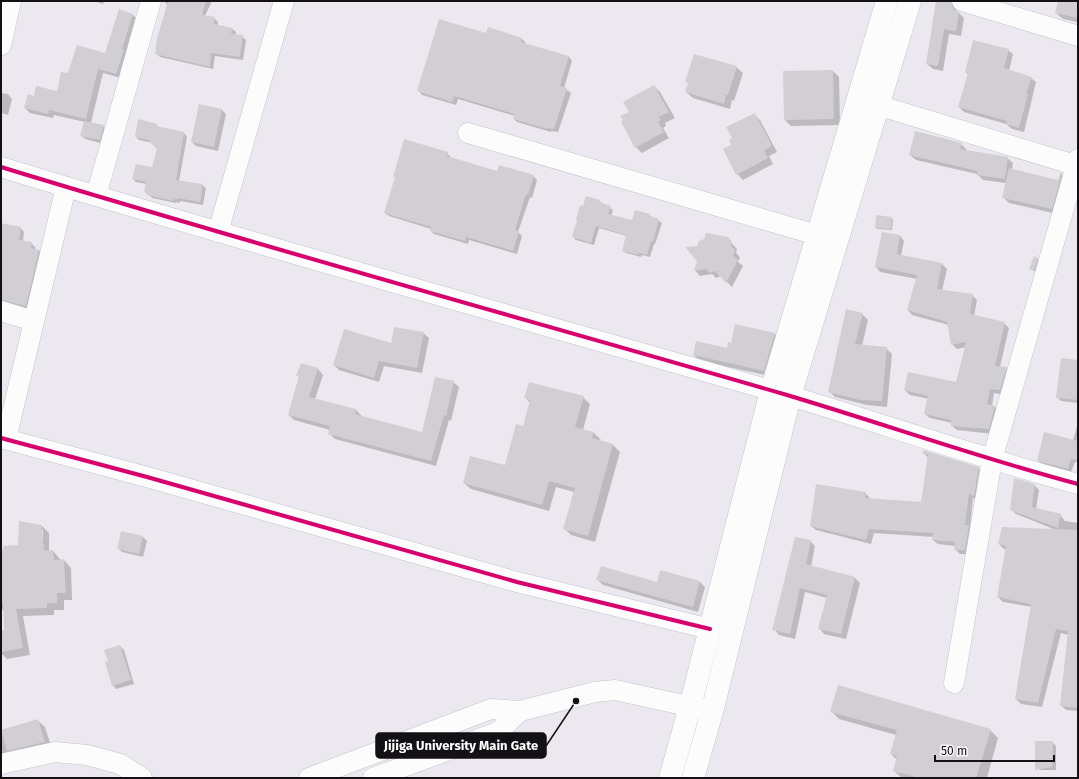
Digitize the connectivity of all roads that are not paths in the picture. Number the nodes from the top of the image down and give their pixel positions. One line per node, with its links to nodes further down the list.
1 (12, 1): 8 (street)
2 (151, 1): 15 (street)
3 (284, 1): 16 (street)
4 (887, 1): 9 (main road)
5 (910, 1): 10 (main road)
6 (962, 1): 7 (street)
7 (1078, 36)
8 (1, 45)
9 (857, 99): 10 (street); 17 (main road)
10 (878, 106): 12 (street); 20 (main road)
11 (468, 133): 17 (street)
12 (1077, 164): 22 (street)
13 (1, 167): 14 (street)
14 (66, 187): 15 (street); 19 (street)
15 (96, 196): 16 (street)
16 (218, 232): 20 (street)
17 (817, 235): 20 (main road)
18 (1, 311): 19 (street)
19 (34, 320): 21 (street)
20 (781, 393): 22 (street); 24 (main road); 28 (main road)
21 (4, 439): 24 (street)
22 (992, 460): 23 (street); 25 (street)
23 (1078, 484)
24 (710, 629): 26 (main road)
25 (954, 683)
26 (690, 707): 27 (street); 28 (street); 33 (main road)
27 (520, 711): 31 (street); 32 (street)
28 (712, 712): 34 (main road)
29 (1, 764): 30 (street)
30 (142, 778)
31 (309, 778)
32 (373, 778)
33 (670, 778)
34 (693, 778)

